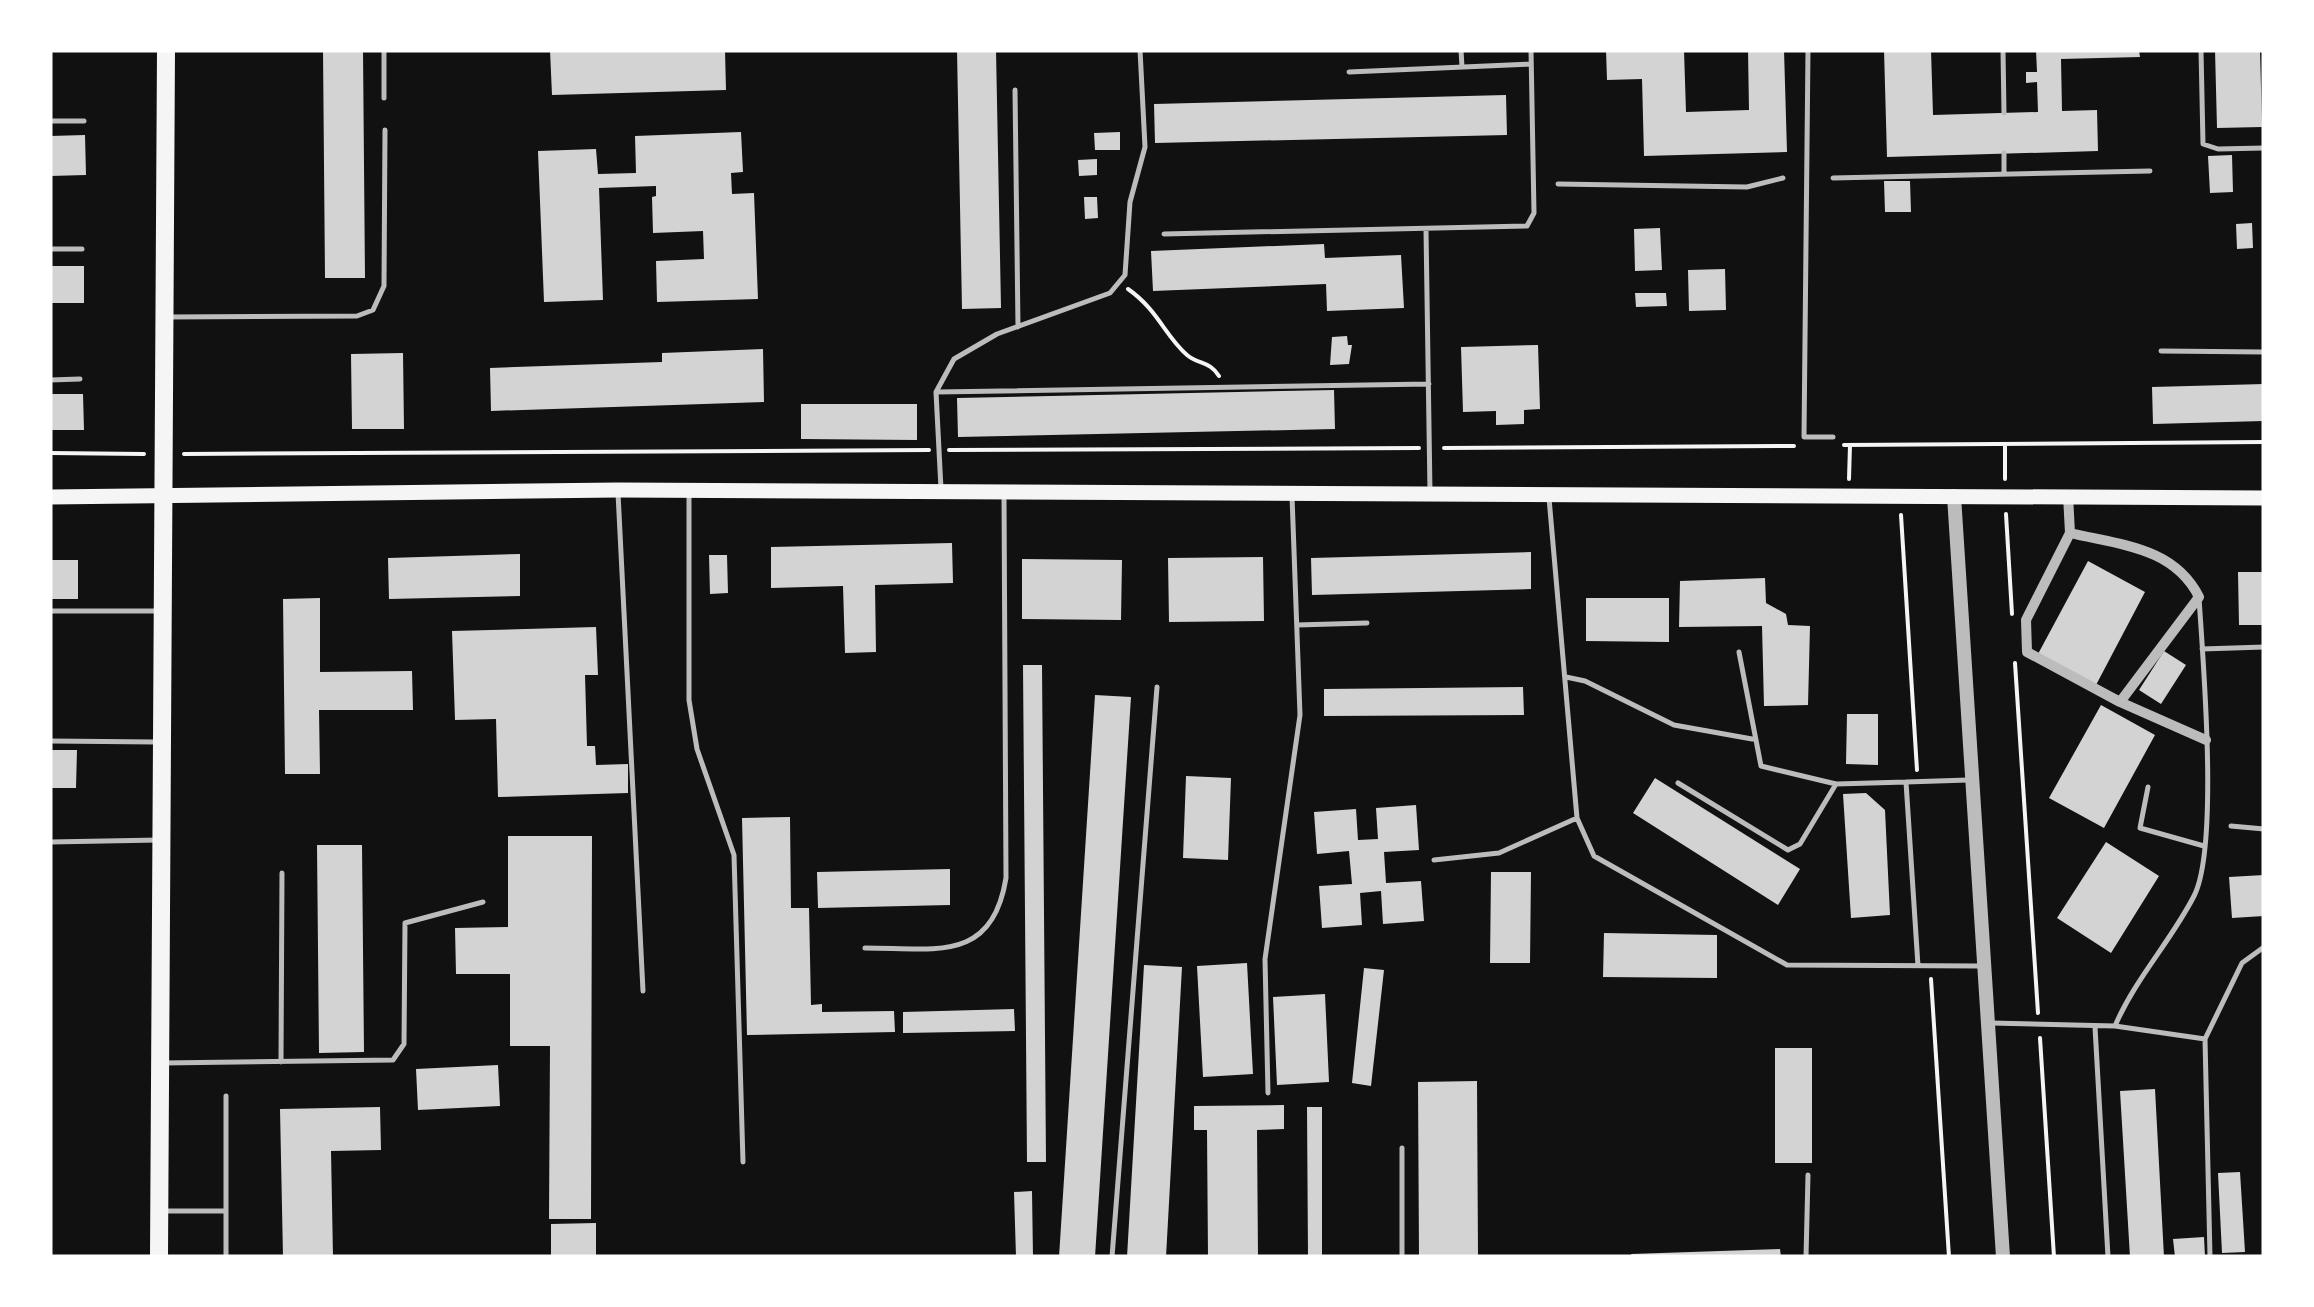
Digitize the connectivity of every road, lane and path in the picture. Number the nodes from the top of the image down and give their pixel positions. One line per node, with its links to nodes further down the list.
1 (166, 50): 30 (main road)
2 (384, 50): 13 (lane)
3 (1140, 50): 29 (lane)
4 (1461, 50): 10 (lane)
5 (1531, 50): 9 (lane)
6 (1808, 50): 39 (lane)
7 (2002, 50): 14 (lane)
8 (2200, 50): 18 (lane)
9 (1531, 64): 10 (lane); 25 (lane)
10 (1462, 67): 11 (lane)
11 (1349, 72)
12 (1015, 90): 31 (lane)
13 (384, 98)
14 (2004, 113)
15 (50, 121): 16 (lane)
16 (84, 121)
17 (385, 130): 30 (lane)
18 (2264, 148)
19 (2004, 154): 21 (lane)
20 (2150, 171): 21 (lane)
21 (2004, 174): 23 (lane)
22 (1783, 178): 24 (lane)
23 (1834, 178)
24 (1558, 184)
25 (1426, 230): 26 (lane); 36 (lane)
26 (1164, 234)
27 (50, 249): 28 (lane)
28 (82, 249)
29 (1120, 283): 31 (lane); 37 (path)
30 (165, 317): 48 (main road)
31 (1018, 328): 38 (lane)
32 (2162, 351): 33 (lane)
33 (2264, 352)
34 (80, 379): 35 (lane)
35 (50, 380)
36 (1429, 384): 37 (lane); 45 (lane)
37 (1222, 386): 38 (lane)
38 (936, 392): 46 (lane)
39 (1833, 437)
40 (2264, 442): 41 (path)
41 (2005, 444): 42 (path); 58 (path)
42 (1850, 445): 44 (path); 56 (path)
43 (1794, 446): 45 (path)
44 (1833, 446)
45 (1430, 448): 46 (path); 57 (lane)
46 (939, 450): 48 (path); 52 (lane)
47 (50, 453): 48 (path)
48 (164, 454): 62 (main road)
49 (2264, 488): 63 (main road)
50 (618, 490): 51 (main road); 62 (main road); 101 (lane)
51 (688, 490): 52 (main road); 112 (lane)
52 (941, 492): 53 (main road)
53 (1004, 492): 54 (main road); 98 (lane)
54 (1292, 493): 57 (main road); 70 (lane)
55 (1549, 494): 56 (main road); 57 (main road); 76 (lane)
56 (1848, 494): 60 (main road)
57 (1430, 495)
58 (2004, 495): 59 (main road); 60 (main road); 71 (path)
59 (2068, 495): 63 (main road); 65 (street)
60 (1954, 496): 83 (street)
61 (50, 497): 62 (main road)
62 (163, 497): 68 (main road)
63 (2232, 498): 64 (main road)
64 (2264, 498)
65 (2070, 533): 66 (street); 78 (street)
66 (2200, 598): 73 (lane); 78 (street)
67 (50, 611): 68 (lane)
68 (163, 611): 82 (main road)
69 (1367, 623): 70 (lane)
70 (1296, 626): 109 (lane)
71 (2013, 632)
72 (2264, 646): 73 (lane)
73 (2202, 649): 80 (lane)
74 (1739, 652): 79 (lane)
75 (2014, 652): 103 (path)
76 (1566, 678): 79 (lane); 88 (lane)
77 (1156, 687): 118 (lane)
78 (2120, 702): 80 (street)
79 (1752, 739): 86 (lane)
80 (2206, 740): 93 (lane)
81 (50, 741): 82 (lane)
82 (164, 742): 91 (main road)
83 (1972, 780): 84 (lane); 100 (street)
84 (1906, 782): 86 (lane); 99 (lane)
85 (1678, 783): 86 (lane)
86 (1836, 784)
87 (2148, 787): 93 (lane)
88 (1577, 818): 94 (lane); 99 (lane)
89 (2231, 826): 90 (lane)
90 (2264, 829)
91 (162, 840): 92 (lane); 108 (main road)
92 (50, 842)
93 (2204, 846): 104 (lane)
94 (1434, 860)
95 (282, 874): 107 (lane)
96 (484, 902): 107 (lane)
97 (2264, 947): 106 (lane)
98 (865, 948)
99 (1918, 966): 100 (lane)
100 (1984, 966): 102 (street)
101 (643, 990)
102 (1988, 1023): 103 (lane); 121 (street)
103 (2039, 1024): 105 (lane); 122 (path)
104 (2114, 1026): 105 (lane); 106 (lane)
105 (2095, 1027): 123 (lane)
106 (2205, 1039): 124 (lane)
107 (281, 1062): 108 (lane)
108 (160, 1063): 114 (main road)
109 (1268, 1093)
110 (226, 1096): 115 (lane)
111 (1402, 1148): 119 (lane)
112 (743, 1162)
113 (1808, 1175): 120 (lane)
114 (159, 1211): 115 (lane); 116 (main road)
115 (226, 1211): 117 (lane)
116 (160, 1257)
117 (226, 1257)
118 (1112, 1257)
119 (1402, 1257)
120 (1806, 1257)
121 (2003, 1257)
122 (2054, 1257)
123 (2108, 1257)
124 (2210, 1257)

